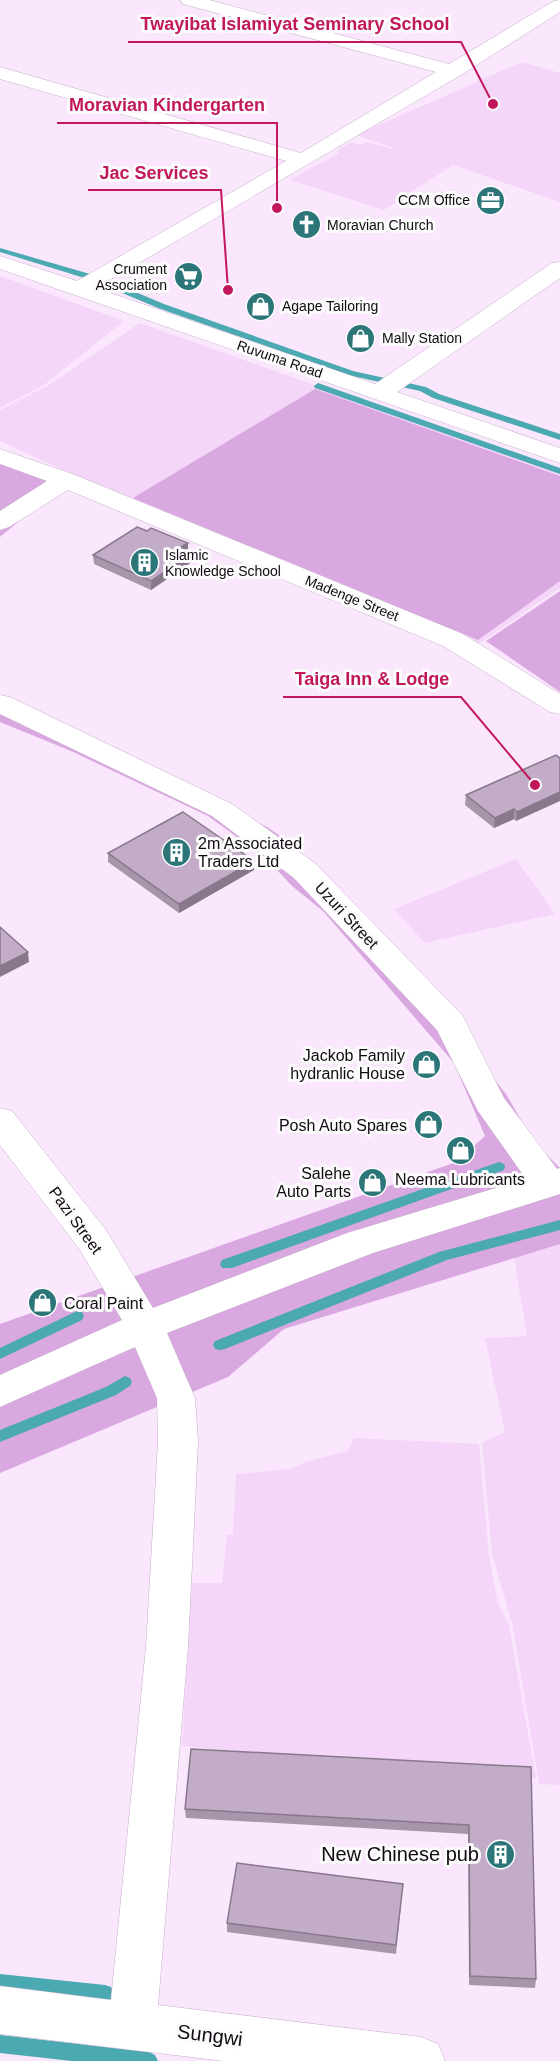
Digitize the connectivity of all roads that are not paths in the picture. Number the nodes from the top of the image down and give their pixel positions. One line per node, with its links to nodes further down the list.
1 (189, 0): 3 (street)
2 (560, 5): 3 (street)
3 (454, 71): 5 (street)
4 (0, 73): 5 (street)
5 (303, 160): 8 (street)
6 (0, 262): 8 (street, Ruvuma Road)
7 (560, 268): 9 (street)
8 (77, 290): 9 (street, Ruvuma Road)
9 (378, 392): 11 (street, Ruvuma Road)
10 (0, 456): 12 (street, Madenge Street)
11 (560, 456)
12 (66, 480): 13 (street); 15 (street, Madenge Street)
13 (0, 522)
14 (0, 703): 17 (street, Uzuri Street)
15 (560, 706)
16 (0, 1120): 18 (street, Pazi Street)
17 (554, 1183): 18 (street)
18 (145, 1326): 19 (street); 21 (street, Pazi Street)
19 (0, 1392)
20 (0, 2010): 21 (street, Sungwi)
21 (132, 2025): 22 (street, Sungwi)
22 (421, 2061)

